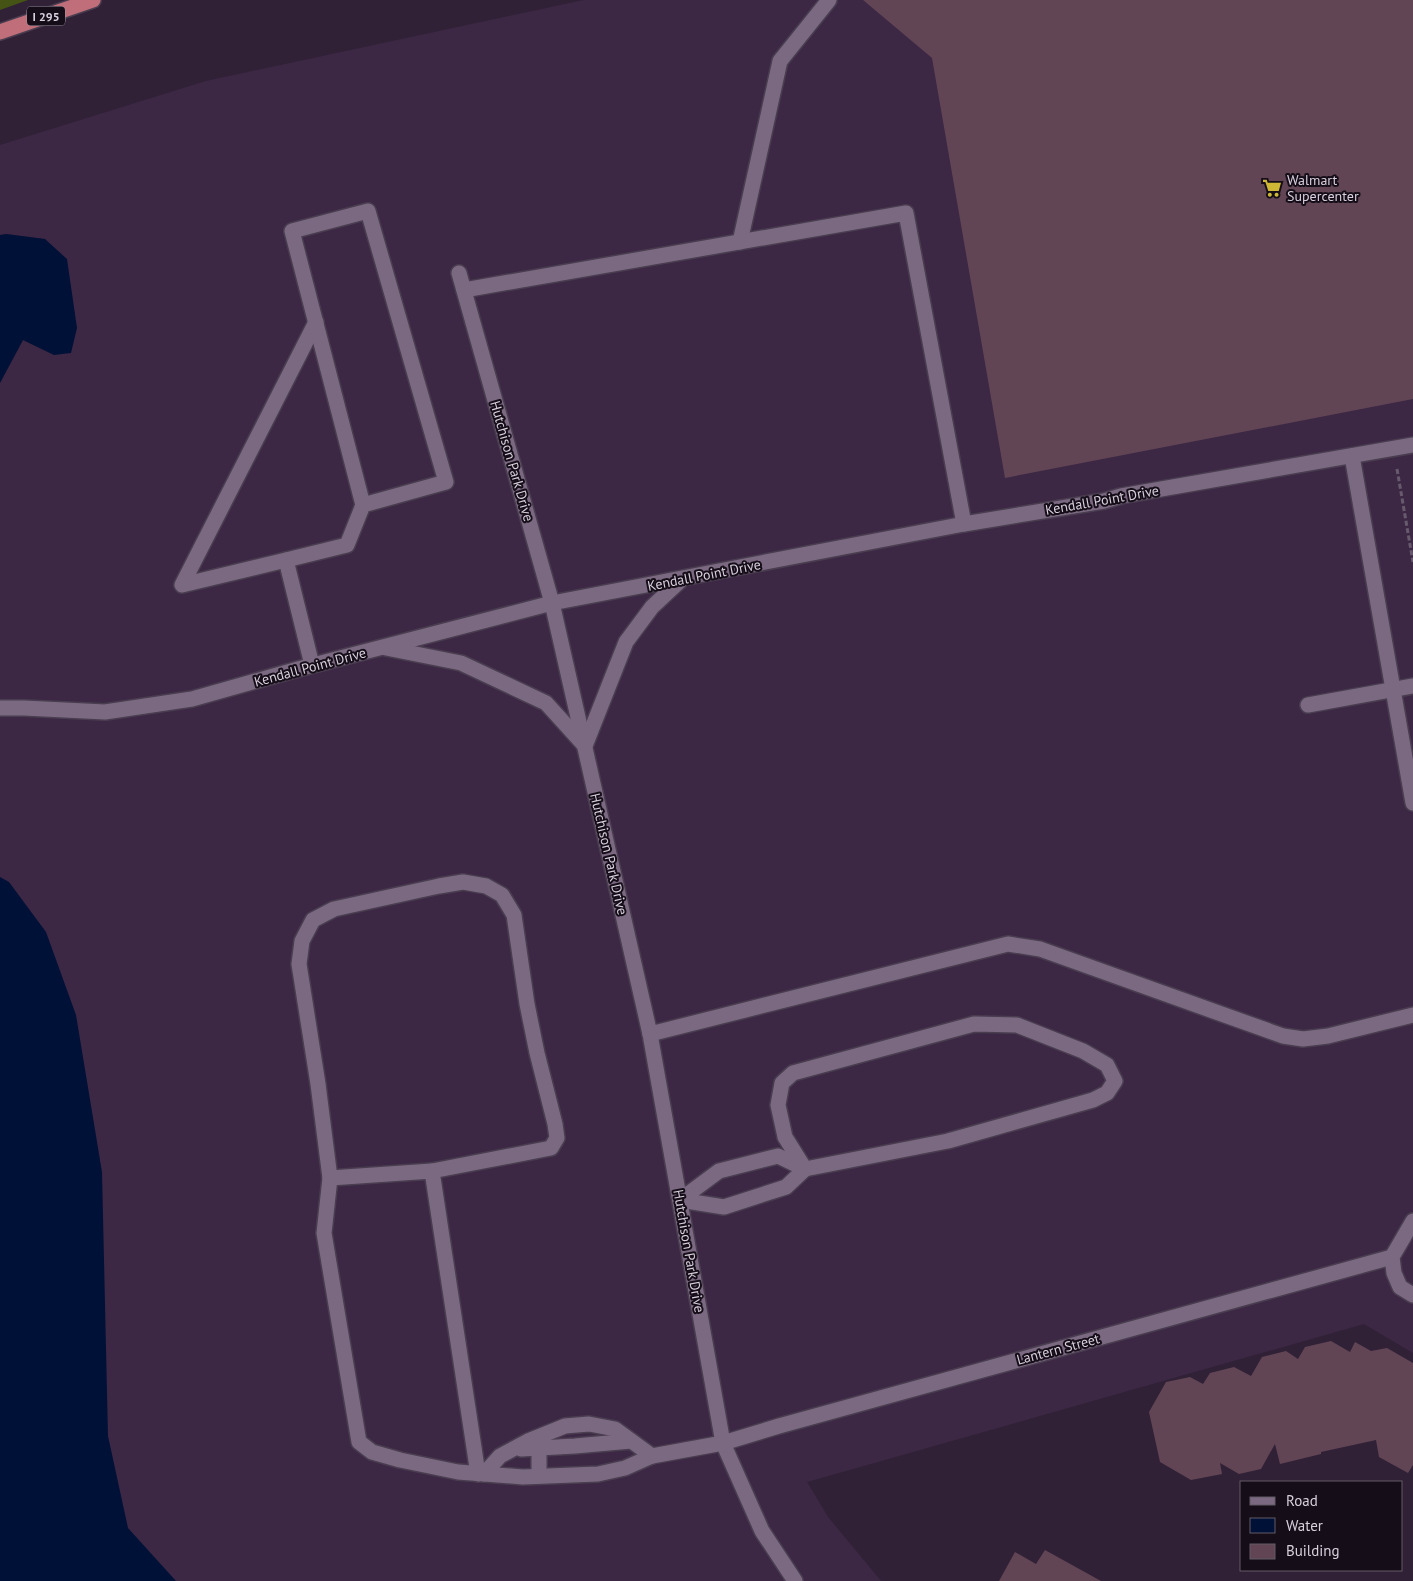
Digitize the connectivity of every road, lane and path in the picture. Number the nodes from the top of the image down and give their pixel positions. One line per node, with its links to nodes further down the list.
1 (93, 0): 3 (highway, I 295)
2 (829, 0): 4 (street)
3 (0, 32)
4 (740, 242): 6 (street); 12 (street)
5 (459, 273): 6 (street, Hutchison Park Drive)
6 (464, 290): 16 (street, Hutchison Park Drive)
7 (316, 322): 11 (street); 11 (street); 13 (street)
8 (1413, 445): 9 (street, Kendall Point Drive)
9 (1352, 456): 12 (street, Kendall Point Drive); 20 (street)
10 (1397, 468): 14 (path)
11 (364, 506): 13 (street)
12 (964, 524): 15 (street, Kendall Point Drive)
13 (286, 560): 18 (street)
14 (1413, 562)
15 (682, 579): 16 (street, Kendall Point Drive); 23 (street)
16 (552, 603): 17 (street, Kendall Point Drive); 23 (street, Hutchison Park Drive)
17 (382, 647): 18 (street, Kendall Point Drive); 23 (street)
18 (312, 665): 22 (street, Kendall Point Drive)
19 (1413, 686): 20 (street)
20 (1393, 690): 21 (street); 24 (street)
21 (1308, 705)
22 (0, 708)
23 (585, 746): 26 (street, Hutchison Park Drive)
24 (1413, 803)
25 (1413, 1015): 26 (street)
26 (650, 1034): 30 (street, Hutchison Park Drive)
27 (805, 1168): 27 (street); 30 (street); 30 (street)
28 (432, 1171): 29 (street, Lantern Street); 29 (street, Lantern Street); 38 (street)
29 (330, 1178): 38 (street, Lantern Street)
30 (680, 1200): 36 (street, Hutchison Park Drive)
31 (1413, 1221): 32 (street)
32 (1392, 1257): 33 (street); 36 (street, Lantern Street)
33 (1413, 1295)
34 (631, 1441): 35 (street); 35 (street); 37 (street)
35 (538, 1443): 38 (street); 39 (street)
36 (723, 1443): 37 (street, Lantern Street); 40 (street, Hutchison Park Drive)
37 (652, 1456): 39 (street, Lantern Street)
38 (481, 1474): 39 (street, Lantern Street)
39 (539, 1476)
40 (795, 1581)

